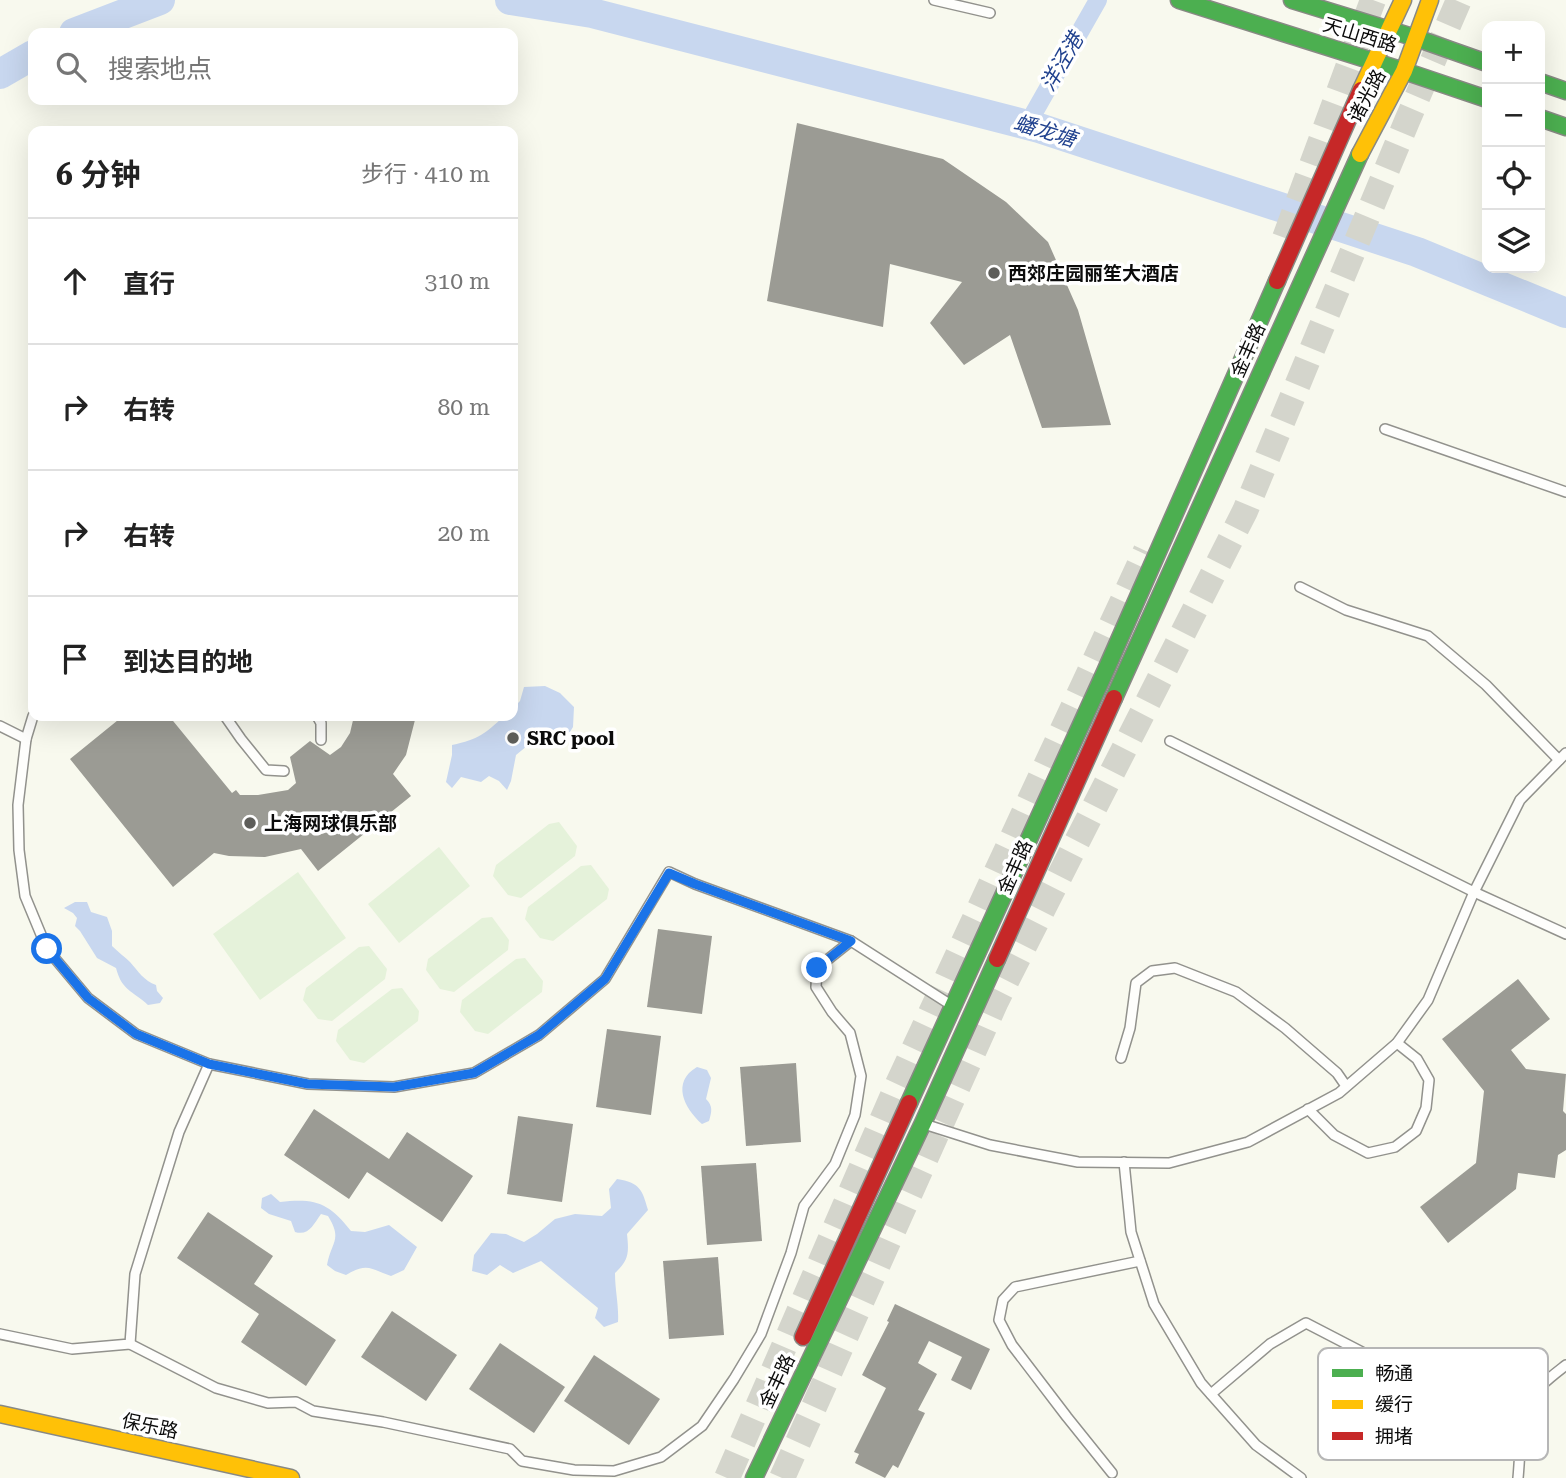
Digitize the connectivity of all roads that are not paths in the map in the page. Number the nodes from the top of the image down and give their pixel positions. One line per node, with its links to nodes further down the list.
1 (934, 0): 6 (lane)
2 (1180, 0): 10 (main road, 天山西路)
3 (1292, 0): 7 (main road, 天山西路)
4 (1403, 0): 7 (main road)
5 (1430, 0): 8 (main road, 诸光路)
6 (989, 13)
7 (1388, 30): 8 (main road, 天山西路); 10 (main road)
8 (1416, 38): 9 (main road, 天山西路); 11 (main road, 诸光路)
9 (1482, 61)
10 (1374, 62): 11 (main road, 天山西路); 33 (main road)
11 (1404, 71): 14 (main road, 天山西路); 17 (main road, 诸光路)
12 (1545, 84): 13 (main road)
13 (1566, 91)
14 (1482, 97)
15 (1545, 119): 16 (main road)
16 (1566, 127)
17 (1307, 270): 34 (main road, 金丰路)
18 (1385, 429): 19 (lane)
19 (1566, 492)
20 (1300, 587): 28 (lane)
21 (31, 721): 25 (lane)
22 (228, 721): 29 (lane)
23 (320, 721): 26 (lane)
24 (0, 726): 25 (lane)
25 (26, 738): 37 (lane)
26 (321, 740)
27 (1170, 741): 30 (lane)
28 (1562, 756): 30 (lane)
29 (284, 771)
30 (1474, 892): 31 (lane); 35 (lane)
31 (1566, 934)
32 (851, 941): 33 (lane); 37 (lane); 44 (lane)
33 (953, 1007): 34 (lane); 46 (main road)
34 (970, 1018): 40 (main road, 金丰路)
35 (1397, 1043): 38 (lane); 39 (lane)
36 (1121, 1058): 38 (lane)
37 (209, 1064): 44 (lane)
38 (1346, 1086): 39 (lane)
39 (1308, 1110): 41 (lane)
40 (923, 1123): 41 (lane); 56 (main road, 金丰路)
41 (1124, 1162): 42 (lane)
42 (1140, 1261): 49 (lane); 53 (lane)
43 (0, 1334): 44 (lane)
44 (130, 1344)
45 (1354, 1348): 49 (lane)
46 (794, 1356)
47 (1566, 1365): 48 (lane)
48 (1548, 1380)
49 (1211, 1394): 57 (lane)
50 (771, 1406): 55 (main road)
51 (0, 1414): 54 (main road, 保乐路)
52 (1519, 1460): 58 (lane)
53 (1112, 1473)
54 (291, 1478)
55 (739, 1478)
56 (754, 1478)
57 (1301, 1478)
58 (1518, 1478)

